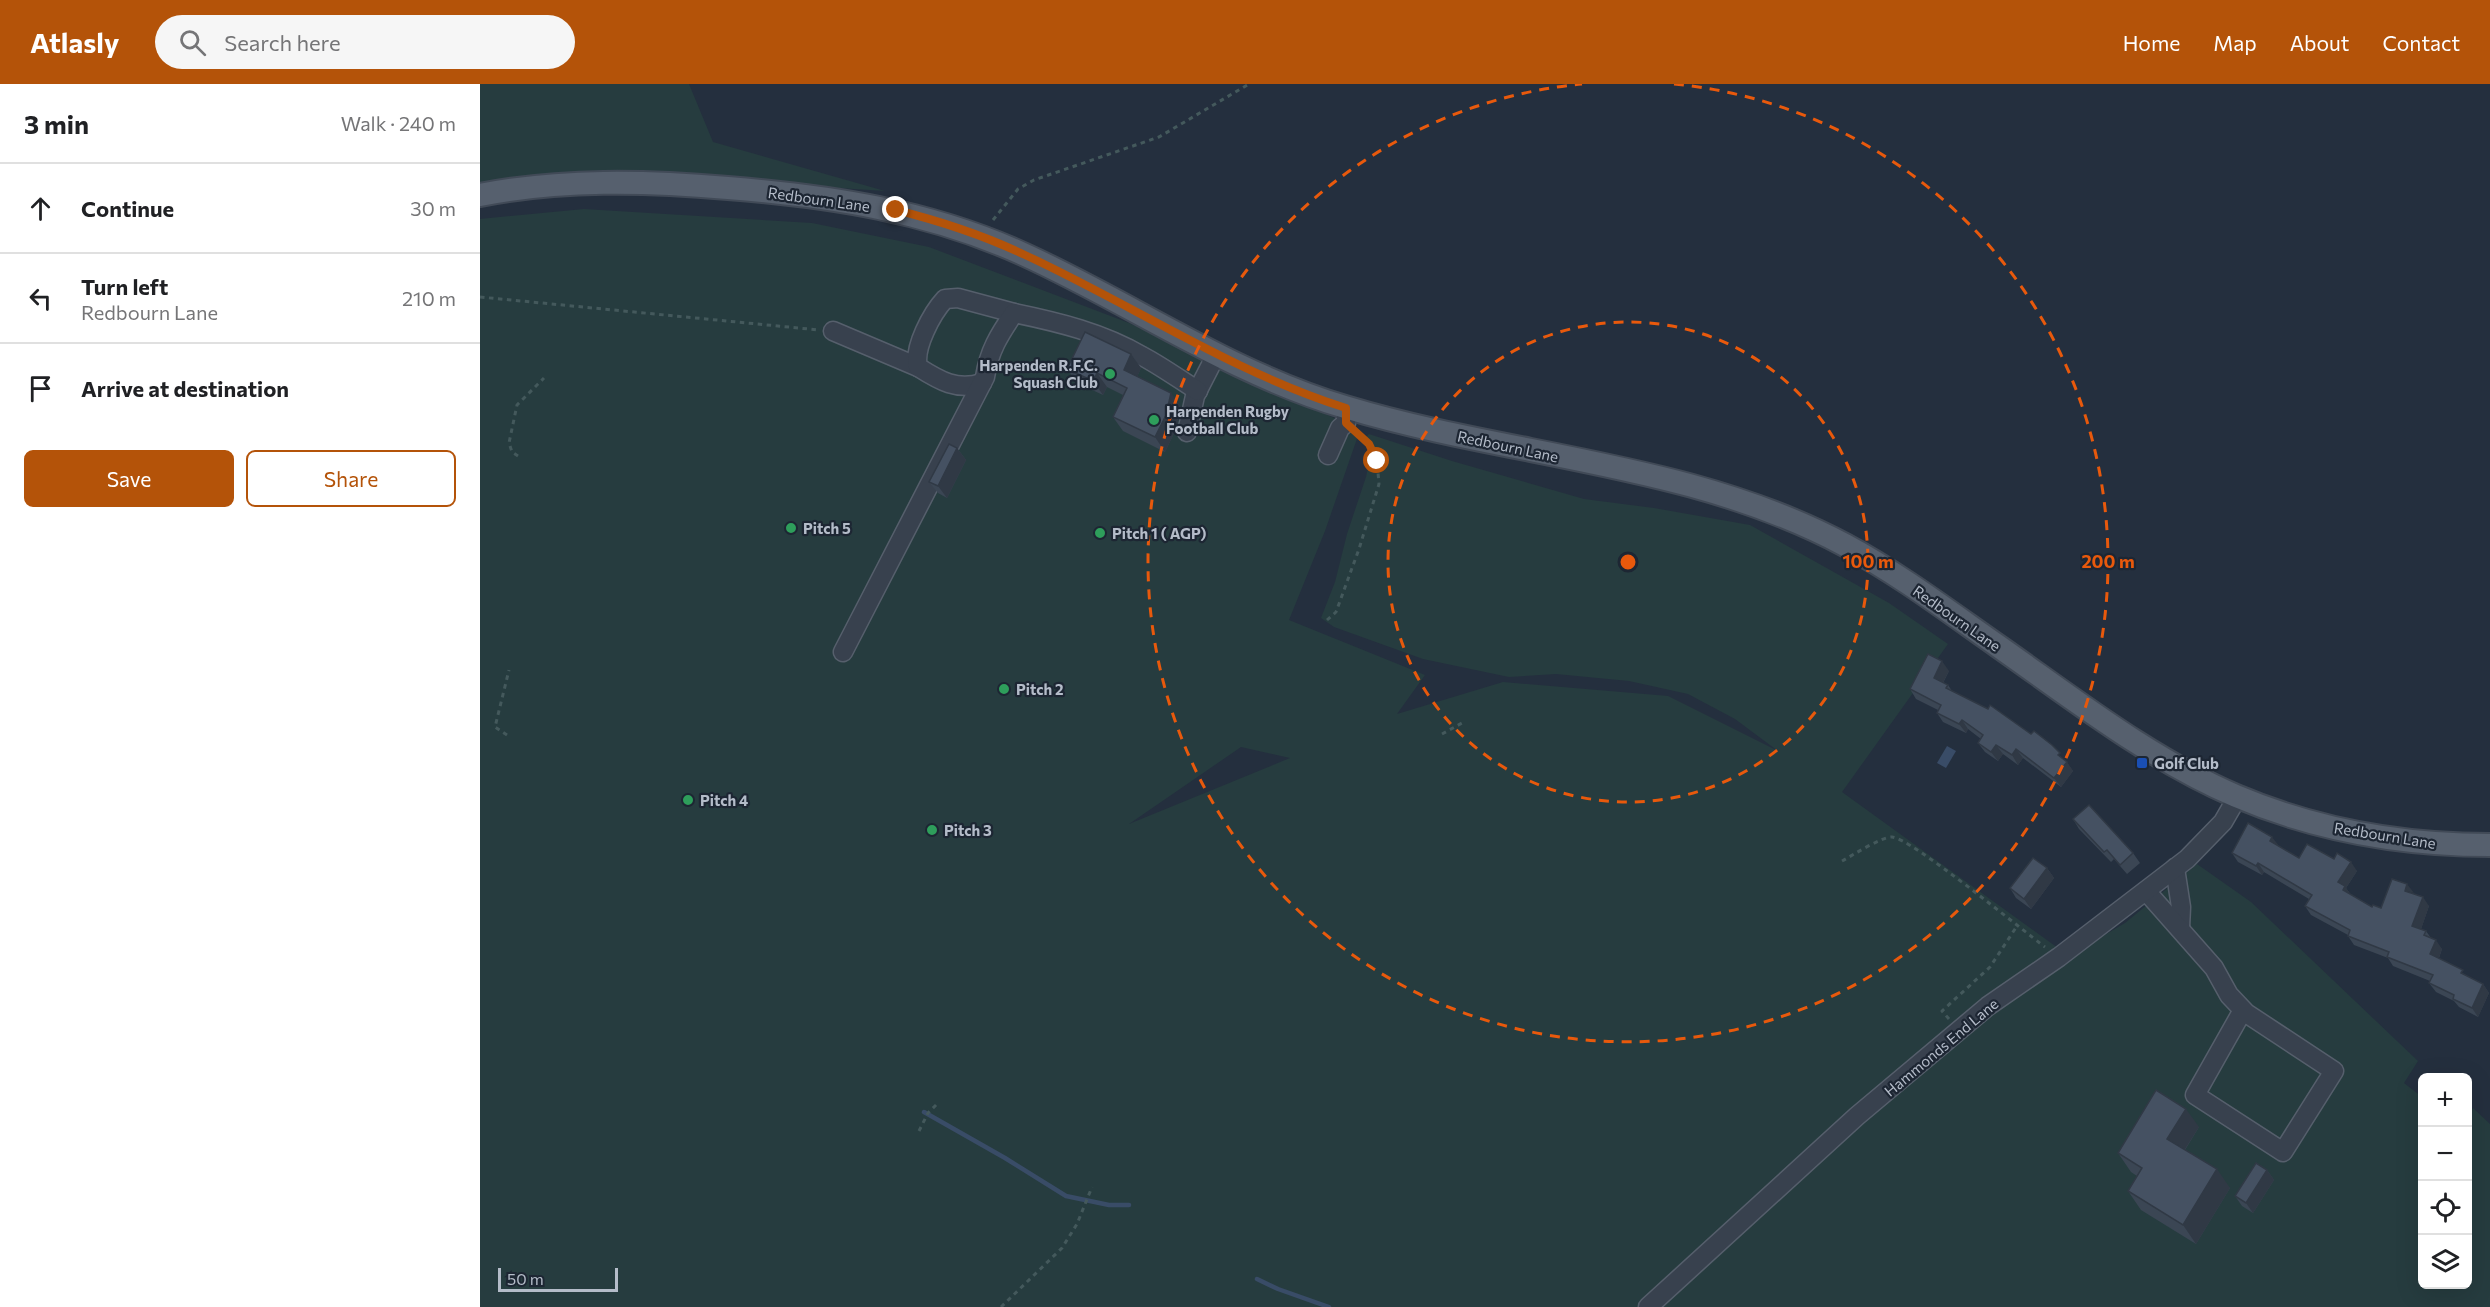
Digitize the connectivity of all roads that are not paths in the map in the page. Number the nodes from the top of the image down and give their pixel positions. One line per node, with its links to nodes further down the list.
1 (480, 195): 4 (main road, Redbourn Lane)
2 (1014, 314): 5 (street); 6 (street); 7 (street)
3 (832, 331): 5 (street)
4 (1216, 355): 7 (street); 8 (main road, Redbourn Lane)
5 (918, 368): 6 (street)
6 (982, 383): 11 (street)
7 (1198, 391): 9 (street)
8 (1350, 421): 10 (street); 12 (main road, Redbourn Lane)
9 (1187, 432)
10 (1328, 455)
11 (843, 652)
12 (2238, 796): 13 (main road, Redbourn Lane); 14 (street, Hammonds End Lane)
13 (2490, 844)
14 (2175, 868): 15 (street, Hammonds End Lane); 16 (street)
15 (2146, 891): 16 (street); 18 (street, Hammonds End Lane)
16 (2180, 928): 17 (street)
17 (2243, 1010): 17 (street)
18 (1648, 1307)

